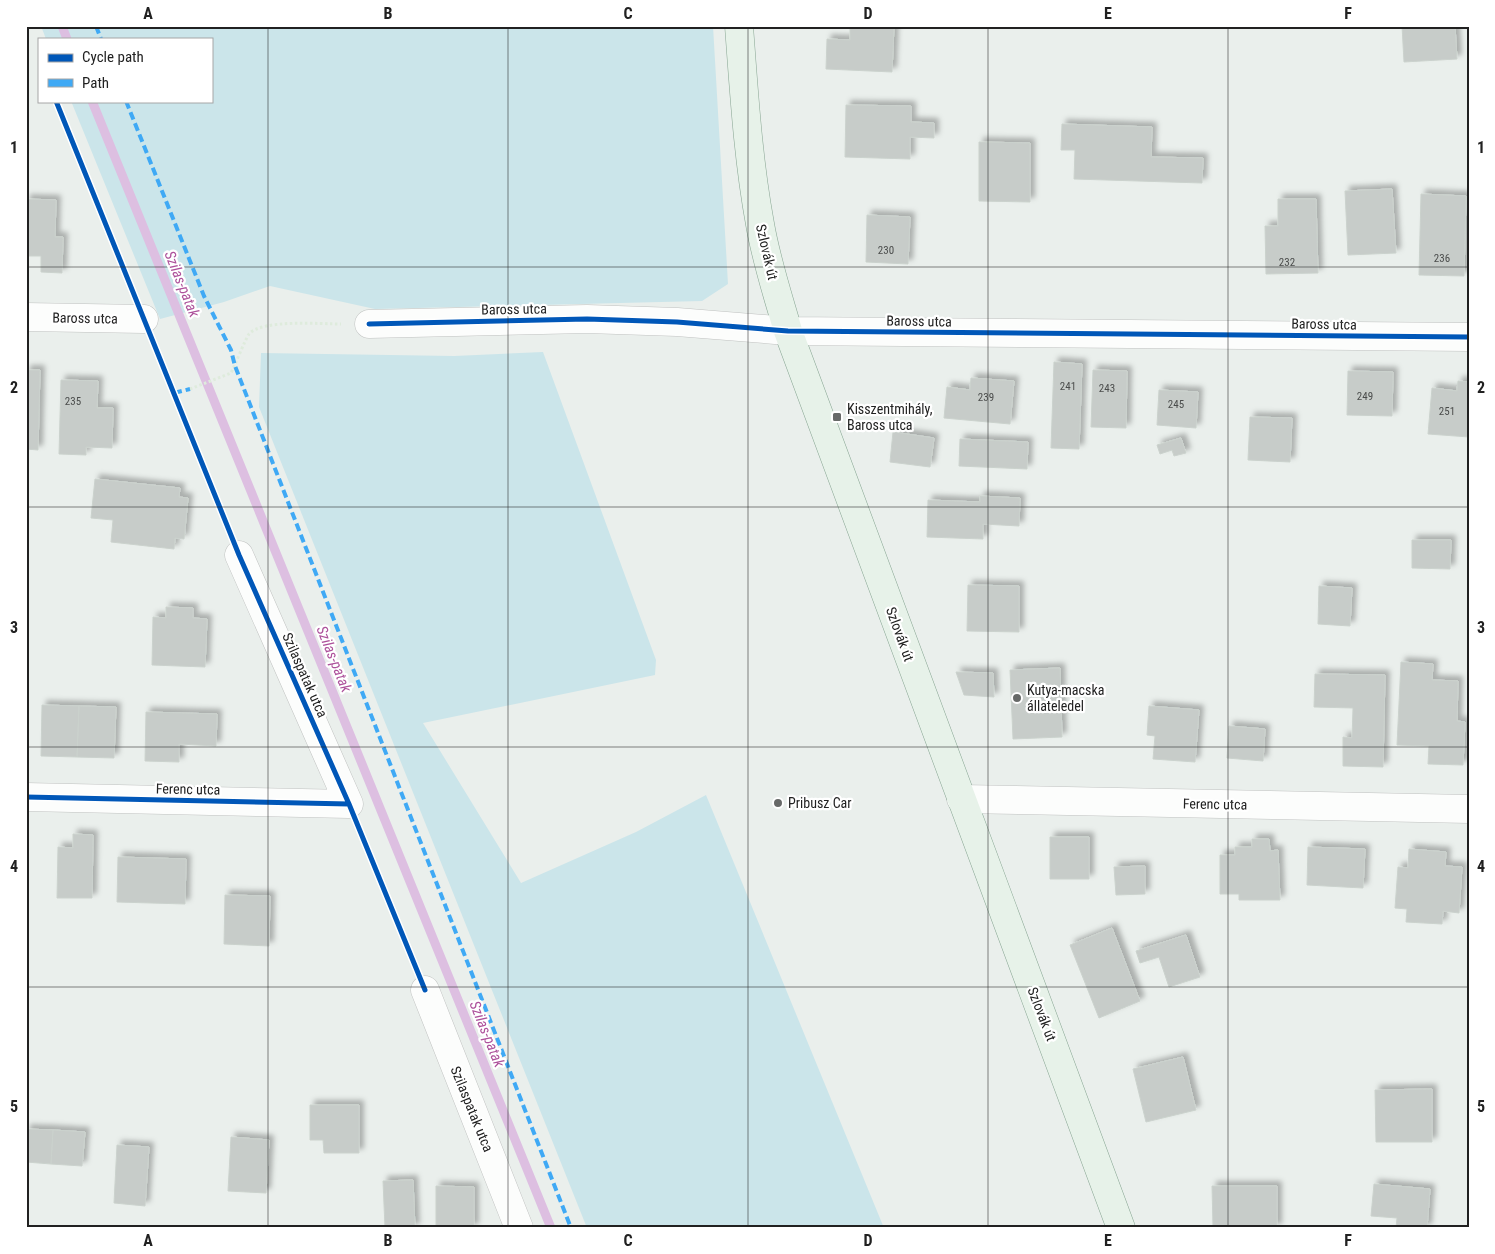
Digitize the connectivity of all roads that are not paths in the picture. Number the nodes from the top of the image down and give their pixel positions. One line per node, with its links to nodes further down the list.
1 (739, 26): 5 (main road, Szlovák út)
2 (26, 317): 3 (street, Baross utca)
3 (144, 320)
4 (369, 324): 5 (street, Baross utca)
5 (788, 331): 6 (street, Baross utca); 9 (main road, Szlovák út)
6 (1469, 337)
7 (239, 555): 10 (street, Szilaspatak utca)
8 (26, 797): 10 (street, Ferenc utca)
9 (961, 799): 11 (street, Ferenc utca); 14 (main road, Szlovák út)
10 (349, 804)
11 (1469, 809)
12 (425, 990): 13 (street, Szilaspatak utca)
13 (519, 1228)
14 (1121, 1228)

